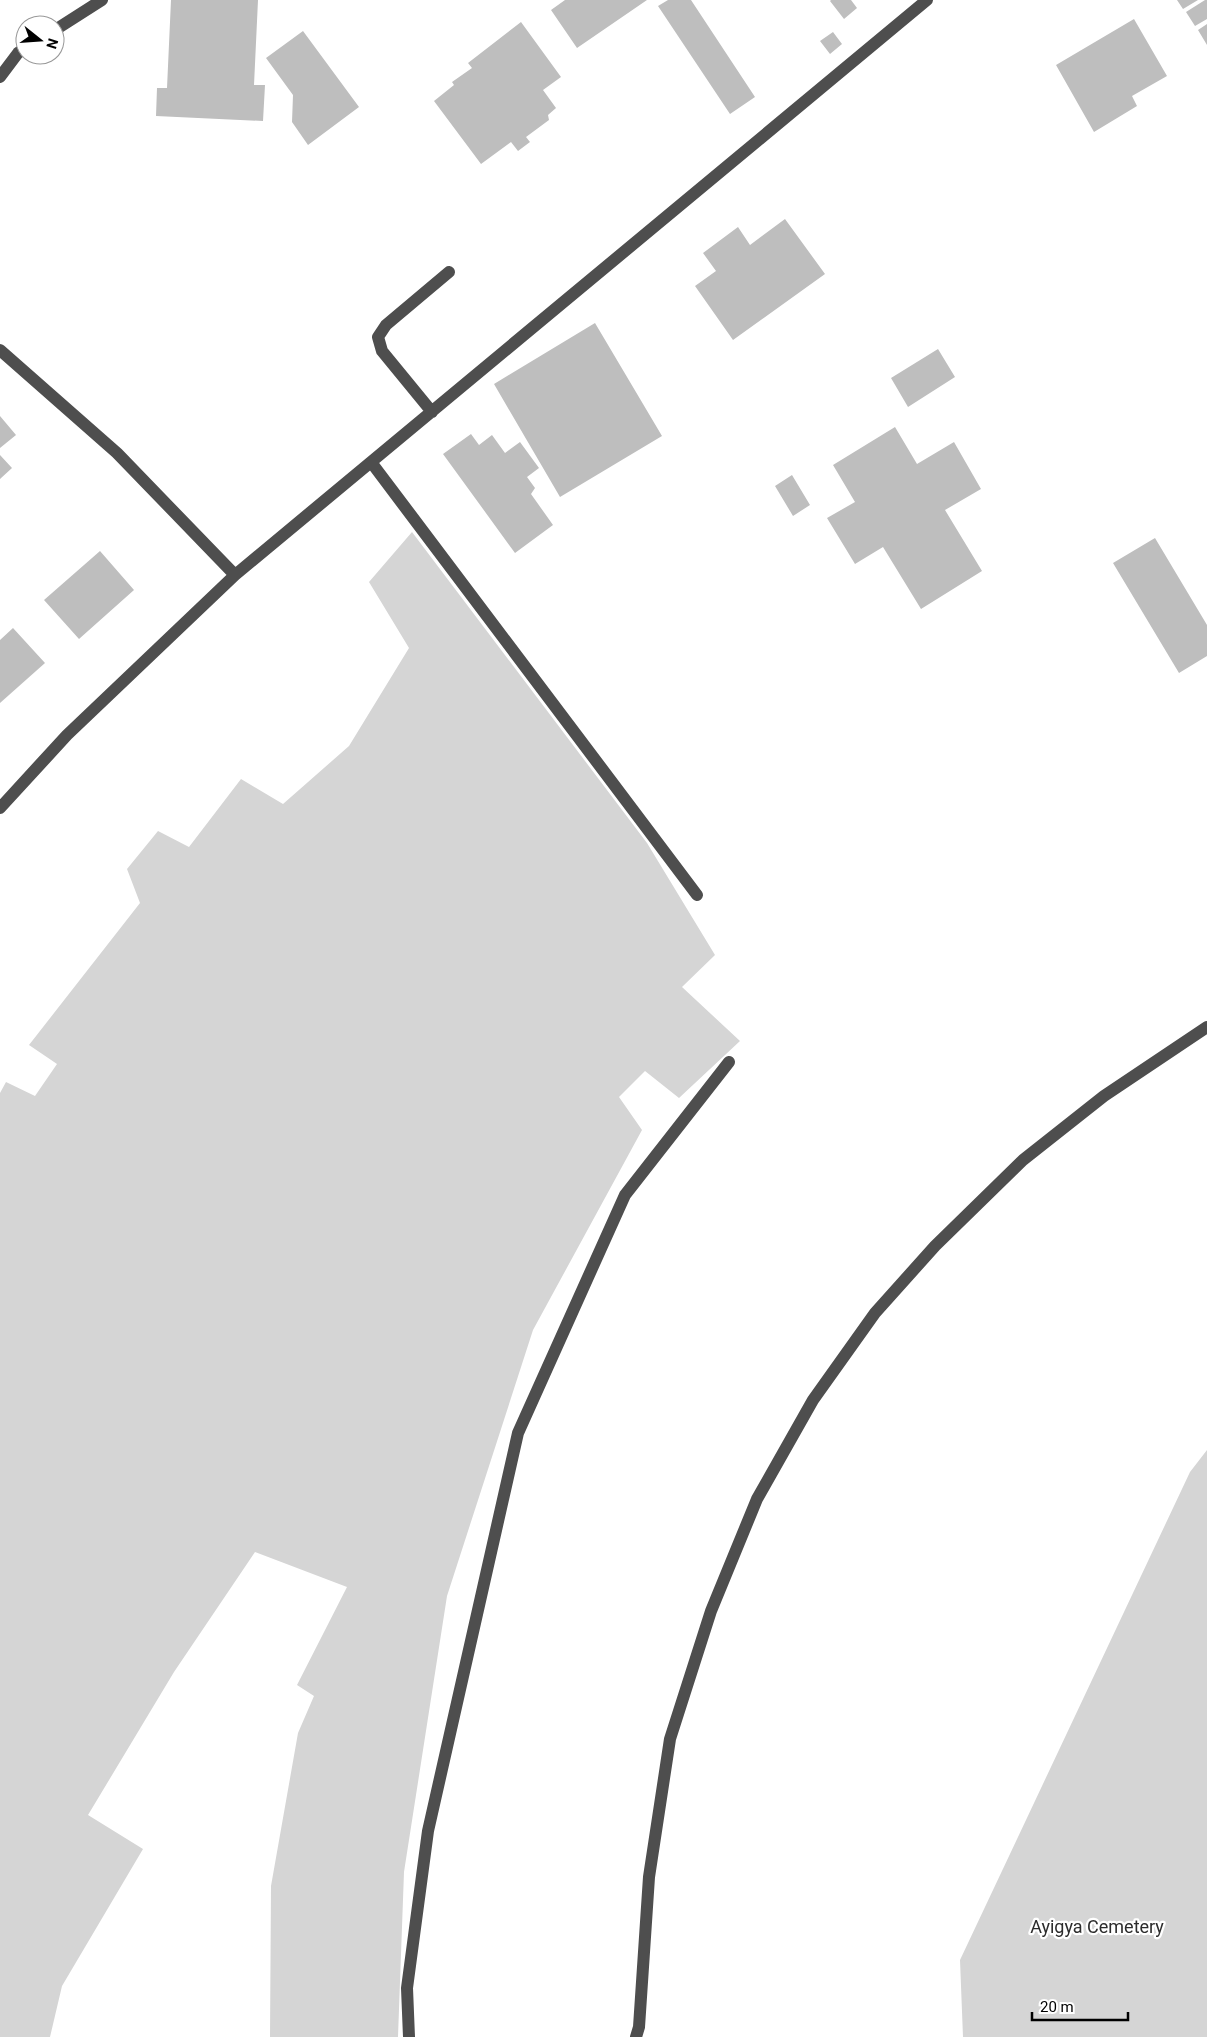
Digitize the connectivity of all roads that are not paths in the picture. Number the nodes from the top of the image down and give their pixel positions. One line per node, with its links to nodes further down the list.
1 (102, 0): 3 (street)
2 (927, 0): 8 (street)
3 (65, 24)
4 (15, 57): 5 (street)
5 (0, 77)
6 (449, 272): 8 (street)
7 (0, 350): 10 (street)
8 (432, 412): 9 (street)
9 (371, 462): 10 (street); 12 (street)
10 (235, 575): 11 (street)
11 (0, 808)
12 (697, 895)
13 (1207, 1027): 16 (street)
14 (728, 1062): 15 (street)
15 (410, 2037)
16 (636, 2037)

